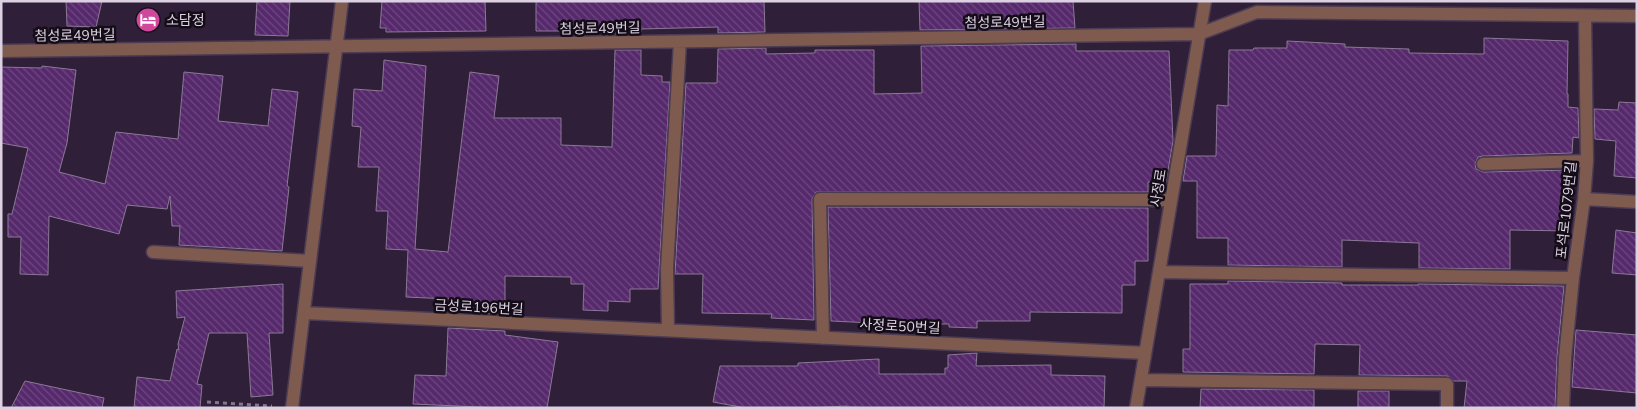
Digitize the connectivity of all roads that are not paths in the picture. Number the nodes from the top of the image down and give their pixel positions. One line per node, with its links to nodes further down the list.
1 (342, 1): 7 (street)
2 (1205, 1): 5 (street, 사정로)
3 (1585, 16): 4 (street, 첨성로49번길); 5 (street, 첨성로49번길); 9 (street, 포석로1079번길)
4 (1637, 16)
5 (1199, 34): 6 (street, 첨성로49번길); 12 (street, 사정로)
6 (680, 42): 7 (street, 첨성로49번길); 20 (street)
7 (336, 47): 8 (street, 첨성로49번길); 15 (street)
8 (1, 51)
9 (1587, 161): 10 (street); 11 (street, 포석로1079번길)
10 (1483, 164)
11 (1584, 199): 13 (street); 17 (street, 포석로1079번길)
12 (1171, 200): 16 (street, 사정로); 21 (street)
13 (1637, 202)
14 (153, 252): 15 (street)
15 (310, 261): 18 (street)
16 (1159, 272): 17 (street); 22 (street, 사정로)
17 (1573, 278): 27 (street, 포석로1079번길)
18 (304, 313): 19 (street, 금성로196번길); 24 (street)
19 (654, 330): 20 (street, 사정로50번길)
20 (668, 330): 21 (street, 사정로50번길)
21 (823, 338): 22 (street, 사정로50번길)
22 (1145, 353): 23 (street, 사정로)
23 (1141, 380): 25 (street, 사정로); 26 (street)
24 (292, 407)
25 (1136, 408)
26 (1447, 408)
27 (1562, 408)

